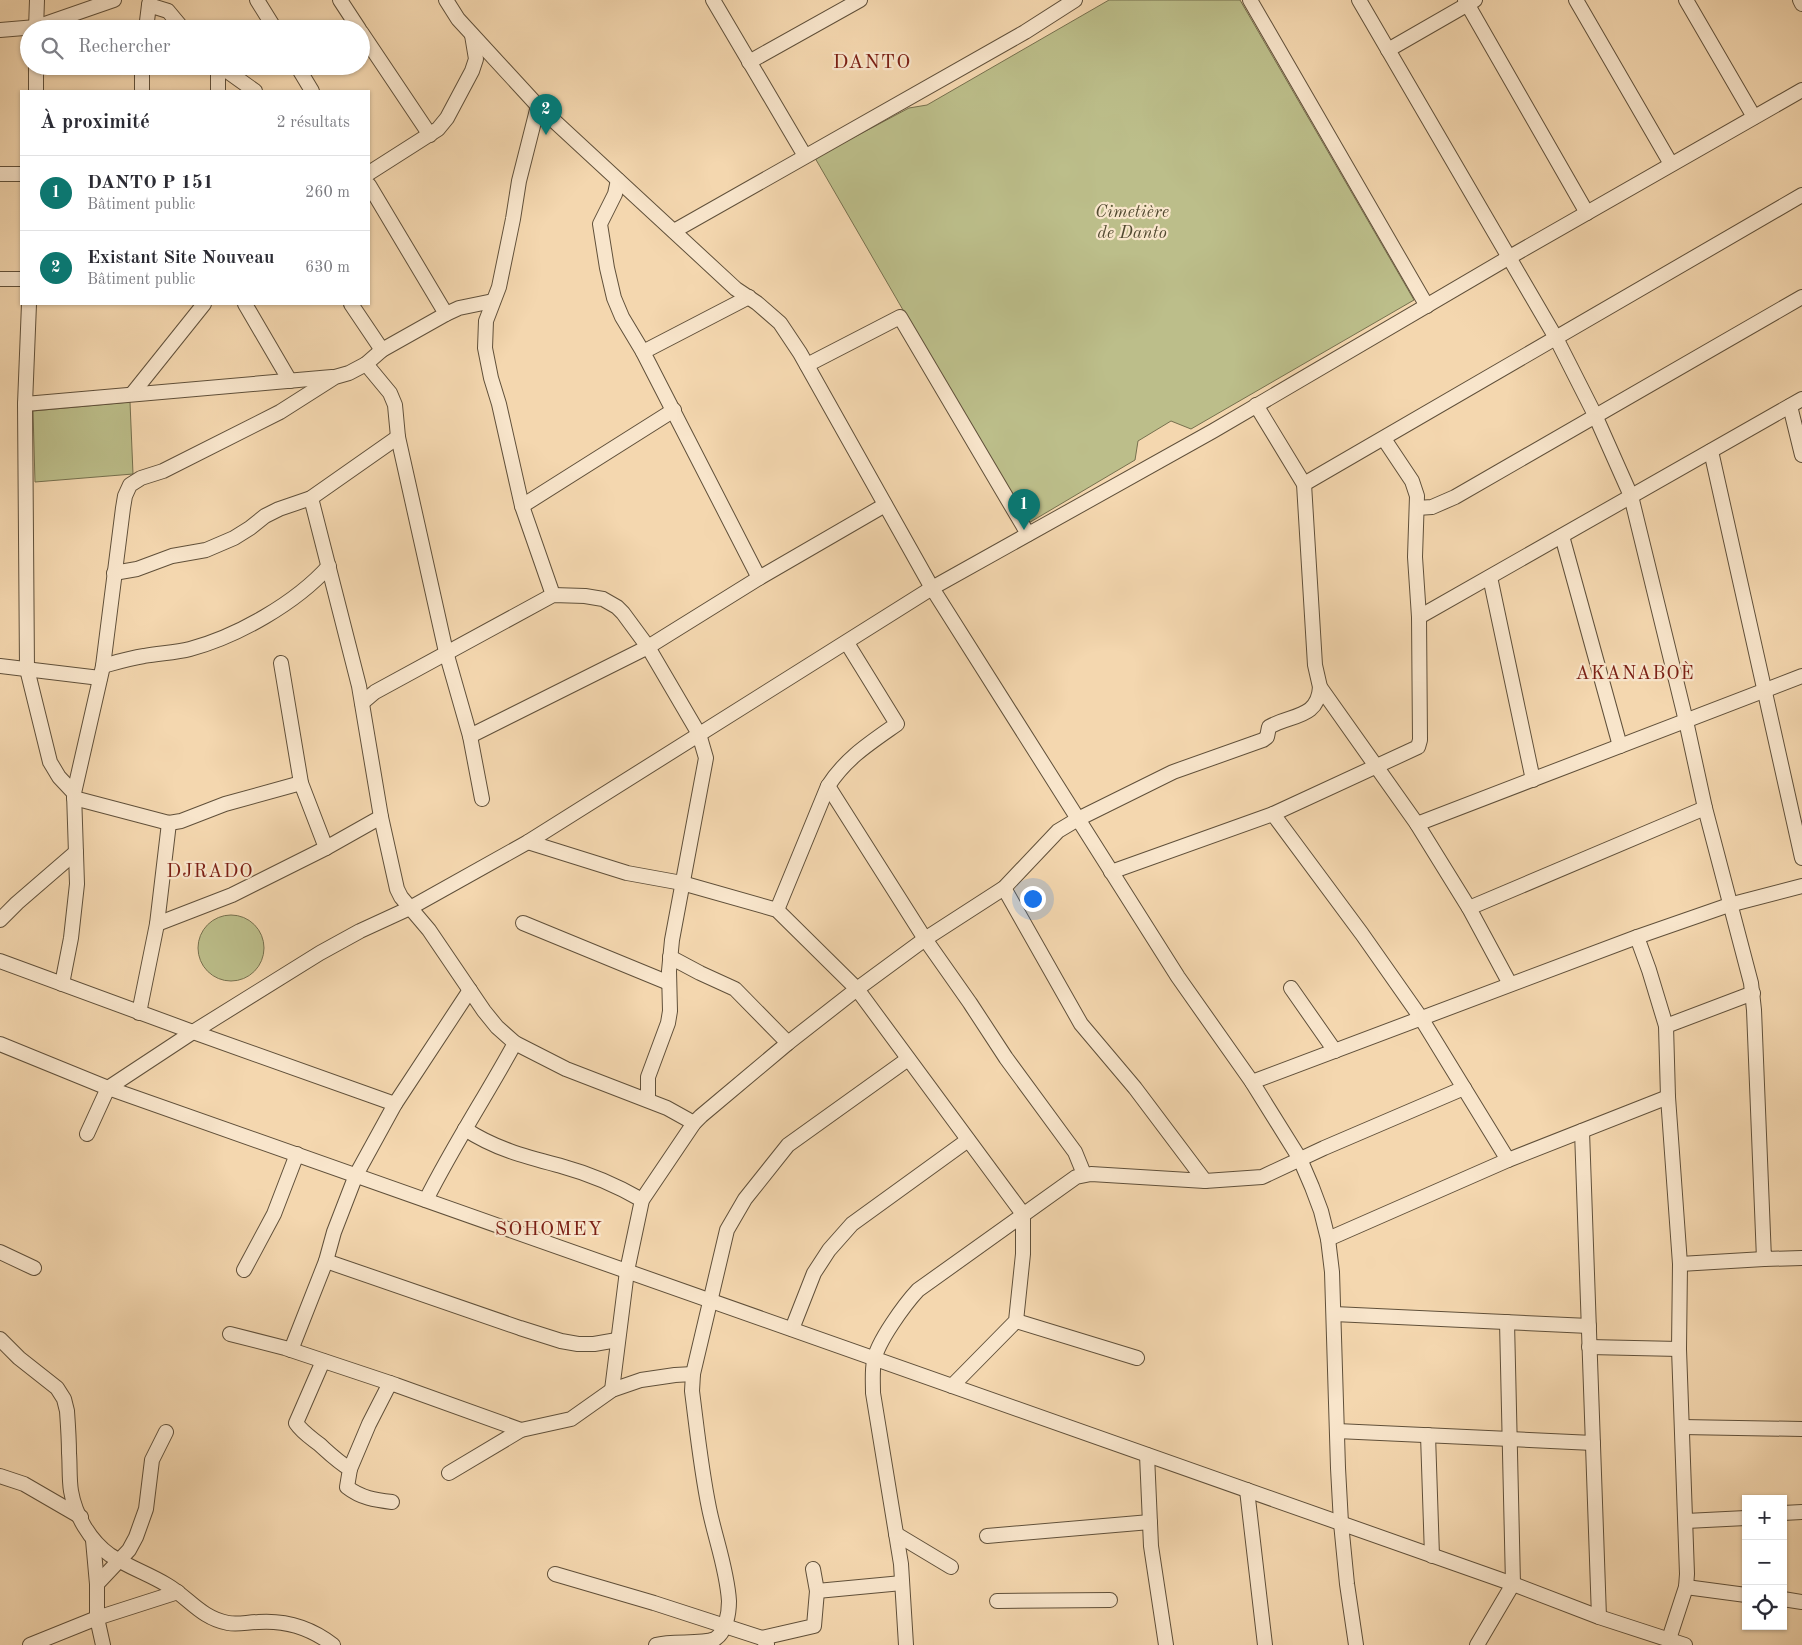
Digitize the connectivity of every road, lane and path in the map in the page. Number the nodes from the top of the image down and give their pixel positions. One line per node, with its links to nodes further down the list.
1 (37, 0): 18 (street)
2 (114, 0): 19 (street)
3 (257, 0): 22 (street)
4 (340, 0): 23 (street)
5 (446, 0): 26 (street)
6 (713, 0): 29 (street)
7 (860, 0): 29 (street)
8 (1075, 0): 16 (street)
9 (1250, 0): 64 (street)
10 (1359, 0): 28 (street)
11 (1576, 0): 45 (street)
12 (1686, 0): 42 (street)
13 (1800, 0): 17 (street)
14 (149, 2): 20 (street); 21 (street)
15 (1469, 2): 28 (street); 52 (street)
16 (1059, 4): 44 (street)
17 (1802, 4)
18 (36, 20)
19 (58, 20)
20 (147, 20)
21 (176, 20)
22 (269, 20)
23 (353, 20)
24 (20, 29): 25 (street)
25 (0, 30)
26 (472, 34): 41 (street); 43 (street)
27 (370, 45): 43 (street)
28 (1388, 50): 54 (street)
29 (749, 62): 44 (street)
30 (36, 75): 35 (street)
31 (142, 75): 36 (street)
32 (219, 75): 37 (street)
33 (232, 75): 38 (street)
34 (302, 75): 39 (street)
35 (36, 90)
36 (142, 90)
37 (218, 90)
38 (254, 90)
39 (311, 90)
40 (1802, 90): 42 (street)
41 (538, 106): 49 (street); 59 (street)
42 (1754, 117): 45 (street)
43 (430, 135): 46 (street)
44 (805, 156): 53 (street)
45 (1671, 164): 52 (street)
46 (370, 172)
47 (0, 174): 48 (street)
48 (20, 174)
49 (618, 180): 53 (street); 68 (street)
50 (370, 187): 65 (street)
51 (1802, 195): 66 (street)
52 (1587, 213): 54 (street)
53 (674, 231): 57 (street)
54 (1508, 258): 64 (street); 66 (street)
55 (0, 279): 56 (street)
56 (20, 279)
57 (749, 297): 68 (street); 70 (street)
58 (1802, 297): 78 (street)
59 (493, 301): 65 (street); 87 (street)
60 (29, 305): 75 (street)
61 (203, 305): 73 (street)
62 (246, 305): 72 (street)
63 (352, 305): 67 (street)
64 (1427, 306): 76 (street)
65 (446, 314): 67 (street)
66 (1556, 338): 78 (street); 80 (street)
67 (382, 350): 69 (street)
68 (643, 352): 77 (street)
69 (366, 364): 71 (street); 79 (street)
70 (807, 365): 86 (street); 89 (street)
71 (336, 377): 72 (street); 92 (street)
72 (290, 381): 73 (street)
73 (132, 394): 75 (street)
74 (1796, 402): 81 (street); 82 (street)
75 (25, 404): 105 (street)
76 (1256, 405): 83 (street); 89 (street)
77 (674, 410): 87 (street); 94 (street)
78 (1595, 415): 84 (street); 88 (street)
79 (398, 437): 85 (street); 102 (street)
80 (1384, 439): 83 (street); 88 (street)
81 (1711, 451): 84 (street); 110 (street)
82 (1802, 455)
83 (1304, 484): 109 (street)
84 (1631, 496): 90 (street); 113 (street)
85 (311, 498): 91 (street); 92 (street)
86 (886, 505): 94 (street); 97 (street)
87 (522, 506): 98 (street)
88 (1417, 508): 99 (street)
89 (1028, 534): 97 (street)
90 (1562, 536): 93 (street); 116 (street)
91 (329, 566): 95 (street); 96 (street)
92 (114, 573): 106 (street)
93 (1490, 577): 99 (street); 118 (street)
94 (760, 578): 101 (street)
95 (315, 582): 96 (street); 106 (street)
96 (334, 584): 108 (street)
97 (932, 588): 100 (street); 126 (street)
98 (553, 595): 101 (street); 102 (street)
99 (1420, 617): 117 (street)
100 (847, 643): 114 (street); 120 (street)
101 (648, 647): 114 (street); 115 (street)
102 (446, 652): 111 (street); 115 (street)
103 (281, 663): 119 (street)
104 (0, 666): 105 (street)
105 (27, 669): 106 (street); 121 (street)
106 (101, 672): 121 (street)
107 (1802, 676): 110 (street)
108 (359, 686): 111 (street); 112 (street)
109 (1320, 687): 117 (street); 126 (street)
110 (1765, 690): 113 (street); 132 (street)
111 (375, 692): 112 (street)
112 (362, 703): 125 (street)
113 (1686, 721): 116 (street); 123 (street)
114 (699, 734): 129 (street); 134 (street)
115 (470, 736): 122 (street)
116 (1620, 746): 118 (street)
117 (1376, 766): 124 (street); 128 (street)
118 (1533, 780): 128 (street)
119 (301, 783): 127 (street); 130 (street)
120 (828, 786): 140 (street); 145 (street)
121 (74, 795): 127 (street); 131 (street)
122 (482, 799)
123 (1705, 808): 137 (street); 139 (street)
124 (1273, 814): 133 (street); 156 (street)
125 (381, 817): 130 (street); 138 (street)
126 (1078, 819): 133 (street); 136 (street)
127 (169, 823): 143 (street)
128 (1417, 824): 139 (street)
129 (528, 842): 134 (street); 138 (street)
130 (326, 848): 143 (street)
131 (76, 852): 141 (street); 149 (street)
132 (1802, 858)
133 (1111, 872): 165 (street)
134 (682, 883): 140 (street); 146 (street)
135 (1802, 886): 137 (street)
136 (1004, 888): 145 (street); 182 (street)
137 (1730, 905): 144 (street); 154 (street)
138 (410, 908): 152 (street); 158 (street)
139 (1469, 908): 150 (street)
140 (777, 910): 153 (street)
141 (0, 920)
142 (523, 922): 148 (street)
143 (157, 924): 155 (street)
144 (1637, 937): 150 (street); 157 (street)
145 (925, 939): 153 (street); 180 (street)
146 (670, 957): 148 (street); 160 (street)
147 (0, 961): 149 (street)
148 (669, 983): 164 (street)
149 (62, 984): 155 (street)
150 (1510, 984): 156 (street)
151 (1292, 988): 162 (street)
152 (470, 990): 159 (street); 171 (street)
153 (857, 990): 160 (street); 163 (street)
154 (1753, 993): 157 (street); 189 (street)
155 (139, 1013): 158 (street)
156 (1421, 1018): 162 (street); 167 (street)
157 (1666, 1026): 169 (street)
158 (193, 1032): 166 (street); 171 (street)
159 (514, 1043): 168 (street); 173 (street)
160 (788, 1043): 172 (street)
161 (0, 1044): 166 (street)
162 (1335, 1050): 165 (street)
163 (908, 1059): 176 (street); 195 (street)
164 (648, 1078): 168 (street); 170 (street)
165 (1252, 1082): 178 (street)
166 (108, 1088): 175 (street); 177 (street)
167 (1464, 1088): 178 (street); 179 (street)
168 (627, 1093): 170 (street)
169 (1668, 1097): 174 (street); 191 (street)
170 (648, 1100): 172 (street)
171 (395, 1104): 181 (street)
172 (694, 1123): 184 (street)
173 (465, 1129): 183 (street); 184 (street)
174 (1582, 1131): 179 (street); 199 (street)
175 (87, 1134)
176 (968, 1140): 185 (street); 200 (street)
177 (297, 1154): 181 (street); 193 (street)
178 (1300, 1159): 182 (street); 186 (street)
179 (1508, 1160): 186 (street)
180 (1084, 1174): 182 (street); 185 (street)
181 (356, 1175): 183 (street); 190 (street)
182 (1205, 1180)
183 (426, 1200): 194 (street)
184 (642, 1200): 194 (street)
185 (1023, 1214): 197 (street); 207 (street)
186 (1328, 1239): 196 (street)
187 (0, 1252): 192 (street)
188 (1802, 1258): 189 (street)
189 (1764, 1259): 191 (street)
190 (326, 1261): 203 (street); 206 (street)
191 (1680, 1264): 205 (street)
192 (34, 1268)
193 (244, 1270)
194 (627, 1271): 195 (street); 203 (street)
195 (710, 1300): 200 (street); 210 (street)
196 (1334, 1314): 198 (street); 217 (street)
197 (1016, 1321): 208 (street); 212 (street)
198 (1508, 1322): 199 (street); 220 (street)
199 (1588, 1326): 204 (street)
200 (792, 1329): 207 (street)
201 (230, 1334): 206 (street)
202 (0, 1339): 230 (street)
203 (617, 1340): 213 (street)
204 (1589, 1347): 205 (street); 221 (street)
205 (1679, 1349): 214 (street)
206 (291, 1350): 209 (street)
207 (874, 1358): 212 (street); 235 (street)
208 (1137, 1358)
209 (323, 1361): 211 (street); 223 (street)
210 (693, 1374): 213 (street); 256 (street)
211 (390, 1383): 216 (street); 223 (street)
212 (952, 1386): 222 (street)
213 (612, 1390): 216 (street)
214 (1682, 1427): 215 (street); 232 (street)
215 (1802, 1429)
216 (521, 1430): 224 (street)
217 (1337, 1431): 219 (street); 234 (street)
218 (166, 1432): 239 (street)
219 (1428, 1435): 220 (street); 238 (street)
220 (1510, 1439): 221 (street); 245 (street)
221 (1592, 1443): 254 (street)
222 (1147, 1455): 226 (street); 233 (street)
223 (350, 1469): 227 (street)
224 (448, 1473)
225 (0, 1476): 230 (street)
226 (1247, 1490): 234 (street); 265 (street)
227 (392, 1502)
228 (1802, 1512): 229 (street)
229 (1787, 1513)
230 (81, 1518): 237 (street)
231 (1742, 1518): 232 (street)
232 (1686, 1521): 246 (street)
233 (1150, 1522): 236 (street); 264 (street)
234 (1341, 1523): 238 (street); 266 (street)
235 (896, 1534): 240 (street); 243 (street)
236 (987, 1536)
237 (93, 1540): 239 (street); 244 (street)
238 (1432, 1556): 245 (street)
239 (119, 1560): 244 (street); 248 (street)
240 (952, 1567)
241 (813, 1569): 247 (street)
242 (555, 1574): 256 (street)
243 (902, 1583): 247 (street); 263 (street)
244 (98, 1584): 255 (street)
245 (1513, 1584): 254 (street); 267 (street)
246 (1686, 1587): 249 (street); 258 (street)
247 (817, 1591): 257 (street)
248 (178, 1592): 255 (street); 261 (street)
249 (1742, 1594)
250 (1110, 1600): 252 (street)
251 (1787, 1600): 253 (street)
252 (996, 1601)
253 (1802, 1602)
254 (1598, 1617): 258 (street)
255 (97, 1618): 259 (street); 260 (street)
256 (725, 1626): 257 (street); 262 (street)
257 (765, 1641)
258 (1667, 1641): 268 (street)
259 (30, 1645)
260 (103, 1645)
261 (333, 1645)
262 (656, 1645)
263 (906, 1645)
264 (1166, 1645)
265 (1265, 1645)
266 (1356, 1645)
267 (1477, 1645)
268 (1685, 1645)

